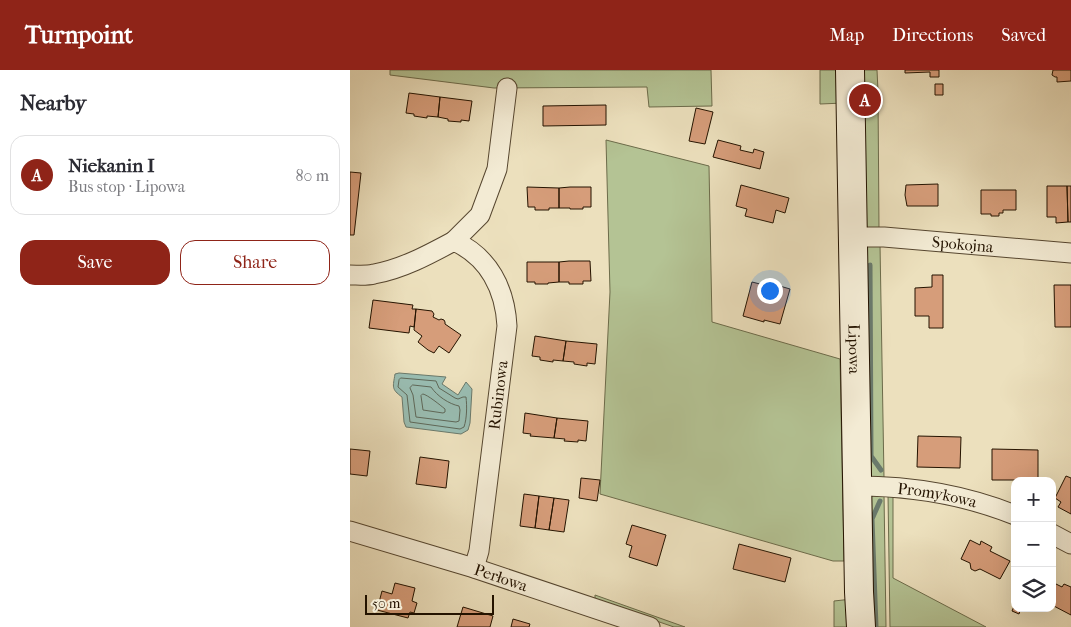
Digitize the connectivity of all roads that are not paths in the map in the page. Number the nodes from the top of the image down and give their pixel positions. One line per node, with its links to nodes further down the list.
1 (850, 70): 3 (street, Lipowa)
2 (507, 88): 4 (street)
3 (853, 237): 5 (street, Spokojna); 7 (street, Lipowa)
4 (454, 241): 6 (street); 12 (street, Rubinowa)
5 (1071, 252)
6 (350, 275)
7 (857, 486): 8 (street, Promykowa); 14 (street, Lipowa)
8 (1011, 513)
9 (350, 531): 12 (street, Perłowa)
10 (1056, 536): 11 (street)
11 (1071, 544)
12 (474, 568): 13 (street, Perłowa)
13 (650, 627)
14 (861, 627)

